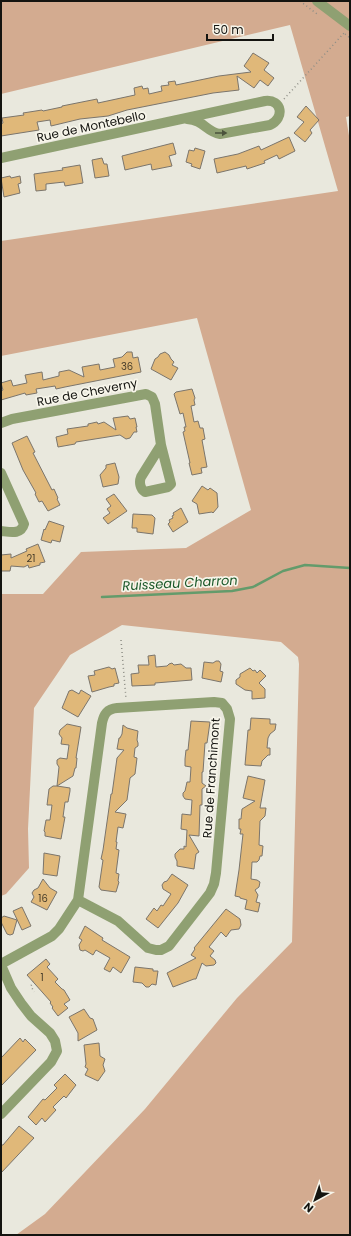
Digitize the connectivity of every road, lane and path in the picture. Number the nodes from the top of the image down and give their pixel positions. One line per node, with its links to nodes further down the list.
1 (316, 1): 2 (street)
2 (347, 30): 3 (path)
3 (278, 106): 4 (street, Rue de Montebello); 4 (street, one-way to 3)
4 (187, 119): 5 (street, Rue de Montebello)
5 (1, 158)
6 (1, 423): 7 (street, Rue de Cheverny)
7 (161, 445)
8 (1, 473): 9 (street)
9 (6, 485): 10 (street); 11 (street)
10 (1, 495)
11 (1, 531)
12 (121, 640): 13 (path)
13 (127, 707): 14 (street, Rue de Franchimont); 14 (street, Rue de Franchimont)
14 (78, 900): 15 (street, Rue de Franchimont)
15 (1, 964): 18 (street)
16 (33, 981): 17 (path)
17 (34, 992)
18 (1, 1114)

